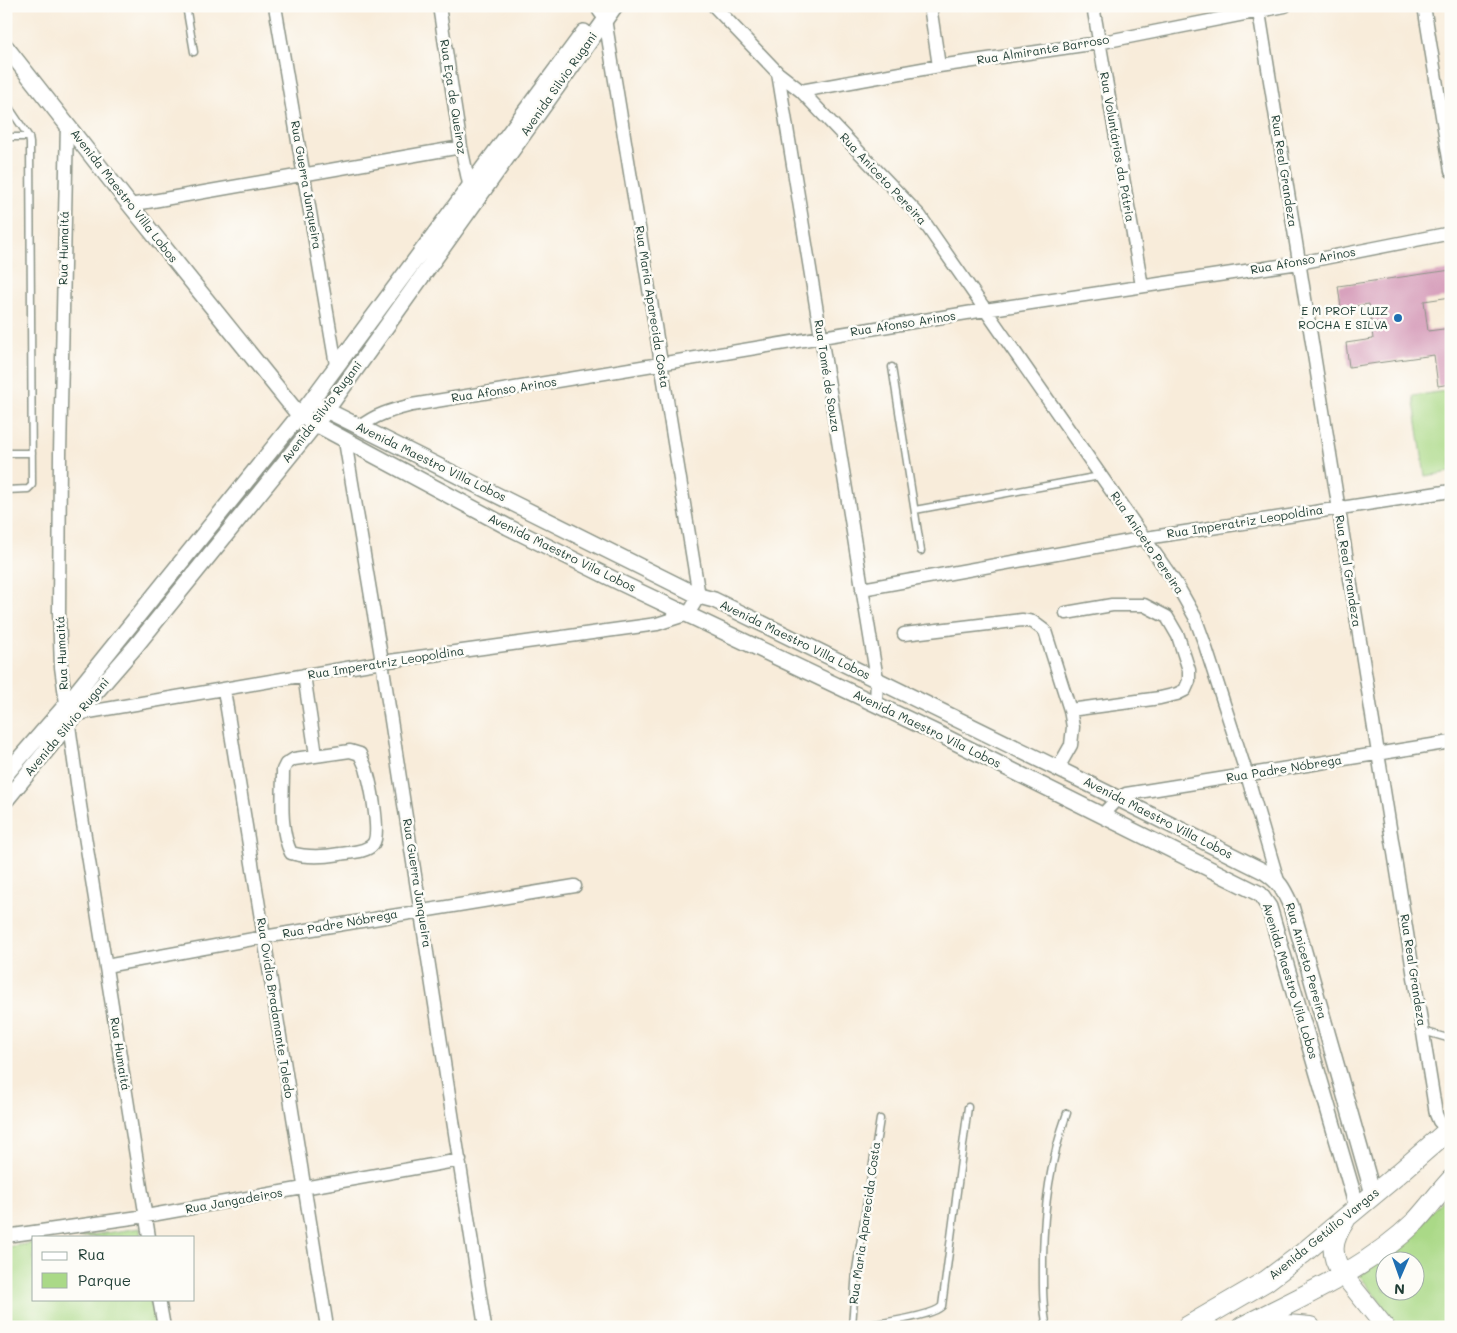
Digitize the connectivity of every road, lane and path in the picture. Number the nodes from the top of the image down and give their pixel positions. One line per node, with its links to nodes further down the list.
1 (186, 6): 14 (lane)
2 (275, 6): 24 (street, Rua Guerra Junqueira)
3 (439, 6): 22 (street, Rua Eça de Queiroz)
4 (615, 6): 11 (street, Avenida Silvio Rugani)
5 (714, 6): 16 (street, Rua Aniceto Pereira)
6 (930, 6): 15 (street)
7 (1093, 6): 12 (street, Rua Voluntários da Pátria)
8 (1285, 6): 10 (street, Rua Almirante Barroso)
9 (1424, 6): 23 (street)
10 (1258, 8): 12 (street, Rua Almirante Barroso); 29 (street, Rua Real Grandeza)
11 (602, 12): 25 (street, Avenida Silvio Rugani); 26 (street, Avenida Silvio Rugani); 33 (street, Rua Maria Aparecida Costa)
12 (1098, 43): 15 (street, Rua Almirante Barroso); 30 (street, Rua Voluntários da Pátria)
13 (6, 47): 19 (street, Avenida Maestro Villa Lobos)
14 (194, 52)
15 (940, 66): 17 (street, Rua Almirante Barroso)
16 (778, 73): 17 (street, Rua Aniceto Pereira); 32 (street, Rua Tomé de Souza)
17 (801, 91): 31 (street, Rua Aniceto Pereira)
18 (6, 103): 21 (lane)
19 (67, 123): 27 (street, Avenida Maestro Villa Lobos); 62 (street, Rua Humaitá)
20 (6, 137): 21 (lane)
21 (29, 138): 42 (lane)
22 (461, 147): 24 (street); 25 (street, Rua Eça de Queiroz)
23 (1451, 171)
24 (304, 175): 27 (street); 34 (street, Rua Guerra Junqueira)
25 (469, 187): 26 (street, Rua Eça de Queiroz); 34 (street, Avenida Silvio Rugani)
26 (474, 204): 37 (street, Avenida Silvio Rugani)
27 (130, 205): 38 (street, Avenida Maestro Villa Lobos)
28 (1451, 233): 29 (street, Rua Afonso Arinos)
29 (1299, 263): 30 (street, Rua Afonso Arinos); 47 (street, Rua Real Grandeza)
30 (1142, 286): 31 (street, Rua Afonso Arinos)
31 (985, 310): 32 (street, Rua Afonso Arinos); 44 (street, Rua Aniceto Pereira)
32 (821, 338): 33 (street, Rua Afonso Arinos); 51 (street, Rua Tomé de Souza)
33 (662, 364): 40 (street, Rua Afonso Arinos); 52 (street, Rua Maria Aparecida Costa)
34 (336, 365): 36 (street, Avenida Silvio Rugani)
35 (892, 367): 48 (lane)
36 (310, 402): 37 (street, Avenida Maestro Villa Lobos); 38 (street, Avenida Silvio Rugani)
37 (326, 411): 39 (street, Avenida Silvio Rugani); 40 (street, Avenida Maestro Villa Lobos)
38 (299, 415): 39 (street, Avenida Maestro Vila Lobos); 62 (street, Avenida Silvio Rugani)
39 (314, 424): 41 (street, Avenida Maestro Vila Lobos); 62 (street, Avenida Silvio Rugani)
40 (360, 427): 52 (street, Avenida Maestro Villa Lobos)
41 (345, 441): 54 (street, Avenida Maestro Vila Lobos); 56 (street, Rua Guerra Junqueira)
42 (32, 452): 43 (lane); 45 (lane)
43 (6, 453)
44 (1101, 476): 48 (lane); 49 (street, Rua Aniceto Pereira)
45 (6, 490)
46 (1451, 491): 47 (street, Rua Imperatriz Leopoldina)
47 (1338, 508): 49 (street, Rua Imperatriz Leopoldina); 65 (street, Rua Real Grandeza)
48 (915, 510): 50 (lane)
49 (1146, 538): 51 (street, Rua Imperatriz Leopoldina); 68 (street, Rua Aniceto Pereira)
50 (921, 551)
51 (862, 588): 58 (street, Rua Tomé de Souza)
52 (699, 596): 54 (street); 58 (street, Avenida Maestro Villa Lobos)
53 (1066, 613): 61 (street)
54 (688, 614): 56 (street, Rua Imperatriz Leopoldina); 60 (street, Avenida Maestro Vila Lobos)
55 (904, 634): 61 (street)
56 (382, 662): 57 (street, Rua Imperatriz Leopoldina); 74 (street, Rua Guerra Junqueira)
57 (304, 676): 59 (street, Rua Imperatriz Leopoldina); 64 (street)
58 (877, 679): 60 (street, Rua Tomé de Souza); 66 (street, Avenida Maestro Villa Lobos)
59 (224, 690): 62 (street, Rua Imperatriz Leopoldina); 75 (street, Rua Ovídio Bradamante Toledo)
60 (876, 704): 71 (street, Avenida Maestro Vila Lobos)
61 (1070, 710): 66 (street)
62 (70, 714): 67 (street, Avenida Silvio Rugani); 70 (street, Avenida Silvio Rugani); 76 (street, Rua Humaitá)
63 (1451, 742): 65 (street, Rua Padre Nóbrega)
64 (316, 755): 64 (street)
65 (1379, 755): 68 (street, Rua Padre Nóbrega); 79 (street, Rua Real Grandeza)
66 (1058, 768): 69 (street, Avenida Maestro Villa Lobos)
67 (6, 774)
68 (1247, 775): 69 (street, Rua Padre Nóbrega); 72 (street, Rua Aniceto Pereira)
69 (1118, 798): 71 (street); 72 (street, Avenida Maestro Villa Lobos)
70 (6, 800)
71 (1102, 815): 78 (street, Avenida Maestro Vila Lobos)
72 (1278, 881): 77 (street, Rua Aniceto Pereira)
73 (575, 886): 74 (street, Rua Padre Nóbrega)
74 (421, 911): 75 (street, Rua Padre Nóbrega); 85 (street, Rua Guerra Junqueira)
75 (264, 937): 76 (street, Rua Padre Nóbrega); 87 (street, Rua Ovídio Bradamante Toledo)
76 (106, 966): 90 (street, Rua Humaitá)
77 (1308, 966): 78 (street); 88 (street, Rua Aniceto Pereira)
78 (1288, 971): 89 (street, Avenida Maestro Vila Lobos)
79 (1423, 1031): 80 (lane); 84 (street, Rua Real Grandeza)
80 (1451, 1039)
81 (968, 1107): 98 (lane)
82 (1067, 1113): 99 (lane)
83 (880, 1119): 98 (lane, Rua Maria Aparecida Costa)
84 (1450, 1131): 88 (main road, Avenida Getúlio Vargas)
85 (460, 1160): 87 (street, Rua Jangadeiros); 97 (street, Rua Guerra Junqueira)
86 (1451, 1180): 93 (main road)
87 (305, 1188): 90 (street, Rua Jangadeiros); 96 (street, Rua Ovídio Bradamante Toledo)
88 (1373, 1194): 89 (main road, Avenida Getúlio Vargas)
89 (1352, 1211): 93 (main road); 100 (main road, Avenida Getúlio Vargas)
90 (146, 1216): 91 (street, Rua Jangadeiros); 92 (street, Rua Humaitá)
91 (6, 1236)
92 (149, 1236)
93 (1344, 1276): 101 (main road); 104 (main road)
94 (159, 1300): 95 (street)
95 (164, 1327)
96 (327, 1327)
97 (485, 1327)
98 (854, 1327)
99 (1047, 1327)
100 (1187, 1327)
101 (1242, 1327)
102 (1250, 1327): 103 (main road)
103 (1310, 1327)
104 (1385, 1327)

